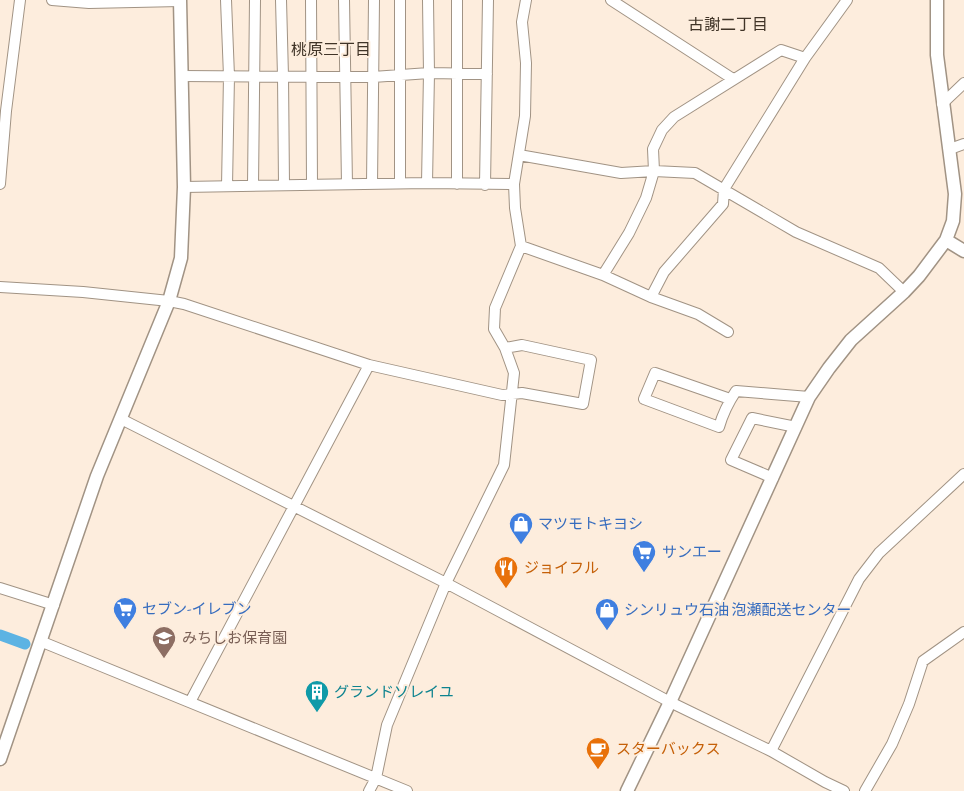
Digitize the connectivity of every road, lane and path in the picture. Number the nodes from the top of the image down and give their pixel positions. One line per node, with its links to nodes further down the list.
1 (20, 0): 39 (street)
2 (52, 0): 17 (street)
3 (226, 0): 24 (street)
4 (255, 0): 25 (street)
5 (281, 0): 26 (street)
6 (311, 0): 27 (street)
7 (344, 0): 28 (street)
8 (374, 0): 29 (street)
9 (400, 0): 22 (street)
10 (428, 0): 19 (street)
11 (457, 0): 20 (street)
12 (488, 0): 21 (street)
13 (526, 0): 35 (street)
14 (610, 0): 30 (street)
15 (847, 0): 18 (street)
16 (937, 0): 32 (street)
17 (180, 1): 23 (street)
18 (805, 58): 30 (street); 50 (street)
19 (429, 73): 20 (street); 22 (street); 38 (street)
20 (456, 73): 21 (street); 43 (street)
21 (487, 74): 46 (street)
22 (401, 75): 29 (street); 37 (street)
23 (181, 76): 24 (street); 49 (street)
24 (228, 76): 25 (street); 47 (street)
25 (255, 76): 26 (street); 48 (street)
26 (283, 76): 27 (street); 45 (street)
27 (312, 76): 28 (street); 40 (street)
28 (345, 76): 29 (street); 41 (street)
29 (373, 77): 42 (street)
30 (733, 79): 36 (street)
31 (964, 83): 32 (street)
32 (942, 104): 34 (street)
33 (964, 144): 34 (street)
34 (950, 149): 51 (street)
35 (519, 155): 36 (street); 44 (street)
36 (654, 171): 50 (street); 54 (street)
37 (400, 183): 38 (street); 42 (street)
38 (427, 183): 43 (street)
39 (0, 184)
40 (312, 184): 41 (street); 45 (street)
41 (346, 184): 42 (street)
42 (372, 184)
43 (457, 184): 46 (street)
44 (514, 184): 46 (street); 52 (street)
45 (284, 185): 48 (street)
46 (485, 185)
47 (228, 186): 48 (street); 49 (street)
48 (253, 186)
49 (184, 187): 58 (street)
50 (724, 189): 56 (street); 57 (street)
51 (946, 240): 53 (street); 56 (street)
52 (521, 246): 54 (street); 60 (street)
53 (964, 251)
54 (604, 275): 57 (street)
55 (0, 287): 58 (street)
56 (904, 292): 63 (street)
57 (651, 297): 59 (street)
58 (169, 301): 61 (street); 65 (street)
59 (728, 332)
60 (505, 348): 62 (street); 62 (street)
61 (369, 365): 62 (street); 69 (street)
62 (512, 394): 70 (street)
63 (809, 397): 64 (street); 66 (street)
64 (730, 399): 64 (street)
65 (121, 419): 69 (street); 72 (street)
66 (796, 426): 68 (street); 68 (street)
67 (964, 474): 77 (street)
68 (773, 478): 76 (street)
69 (293, 507): 70 (street); 75 (street)
70 (446, 584): 76 (street); 79 (street)
71 (0, 588): 72 (street)
72 (54, 605): 74 (street)
73 (964, 632): 85 (street)
74 (40, 641): 75 (street); 78 (street)
75 (190, 702): 79 (street)
76 (670, 702): 77 (street); 83 (street)
77 (771, 751): 80 (street)
78 (0, 758)
79 (376, 778): 81 (street); 82 (street)
80 (822, 787): 84 (street)
81 (369, 791)
82 (407, 791)
83 (628, 791)
84 (844, 791)
85 (865, 791)

